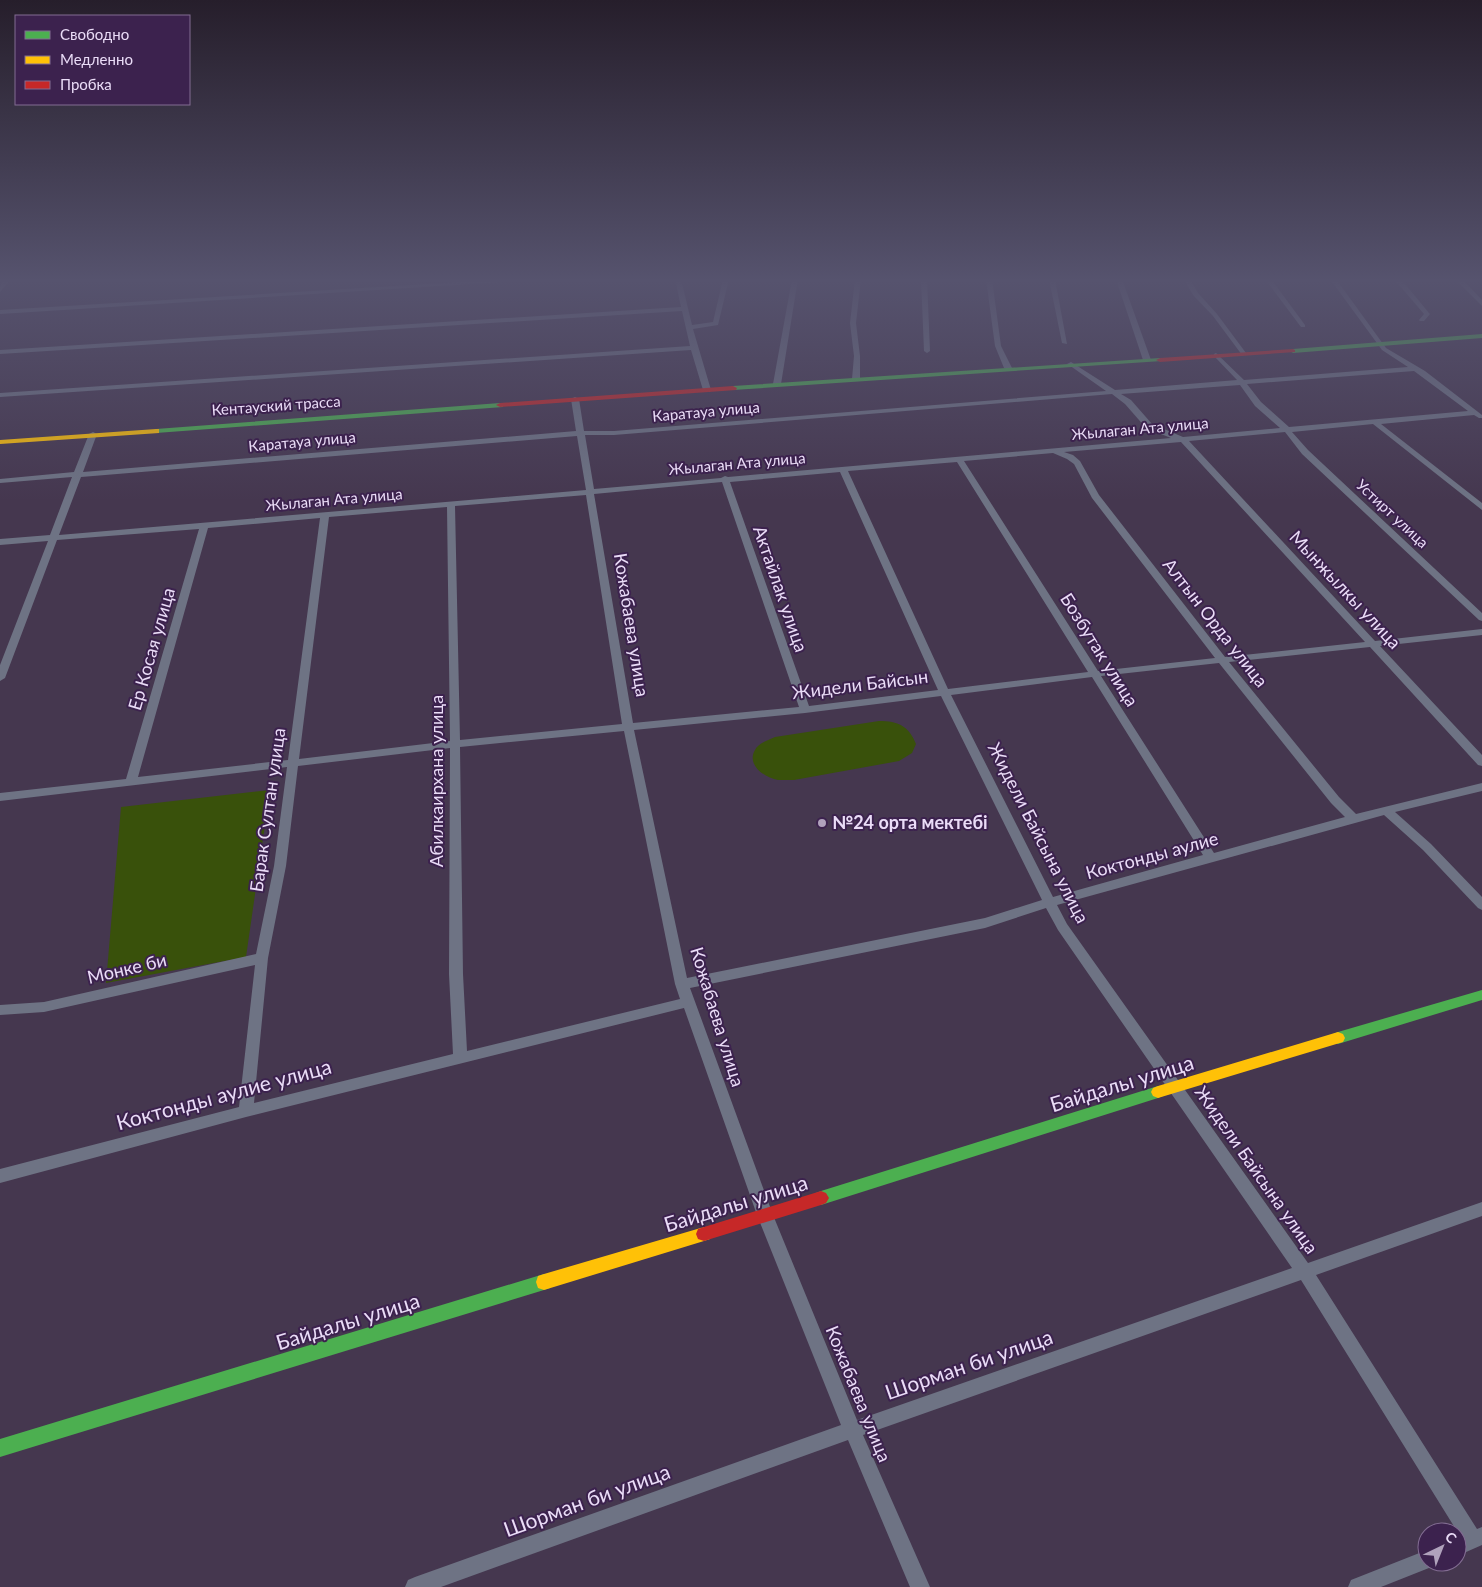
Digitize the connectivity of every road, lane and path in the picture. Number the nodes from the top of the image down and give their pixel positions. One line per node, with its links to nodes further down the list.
1 (619, 353): 20 (street)
2 (696, 353): 18 (street)
3 (783, 353): 17 (street)
4 (857, 353): 15 (street)
5 (1001, 353): 13 (street)
6 (1145, 353): 11 (street)
7 (1256, 353): 9 (main road, Кентауский трасса)
8 (1389, 353): 14 (street)
9 (1244, 354): 10 (main road, Кентауский трасса)
10 (1216, 355): 11 (main road, Кентауский трасса); 16 (street, Устирт улица)
11 (1147, 360): 12 (main road, Кентауский трасса)
12 (1071, 364): 13 (main road, Кентауский трасса); 19 (street)
13 (1008, 368): 15 (main road, Кентауский трасса)
14 (1414, 368): 16 (street, Каратауа улица); 22 (street)
15 (856, 379): 17 (main road, Кентауский трасса)
16 (1242, 382): 19 (street, Каратауа улица); 24 (street, Устирт улица)
17 (778, 384): 18 (main road, Кентауский трасса)
18 (707, 390): 21 (main road, Кентауский трасса)
19 (1115, 393): 25 (street, Каратауа улица); 27 (street)
20 (0, 395)
21 (575, 399): 25 (street, Кожабаева улица); 26 (main road, Кентауский трасса)
22 (1479, 415): 23 (street, Жылаган Ата улица)
23 (1377, 424): 24 (street, Жылаган Ата улица); 37 (street)
24 (1286, 429): 27 (street, Жылаган Ата улица); 42 (street, Устирт улица)
25 (581, 433): 32 (street, Каратауа улица); 35 (street, Кожабаева улица)
26 (93, 434): 28 (main road, Кентауский трасса); 32 (street)
27 (1184, 440): 29 (street, Жылаган Ата улица); 44 (street, Мынжылкы улица)
28 (0, 442)
29 (1052, 451): 30 (street, Жылаган Ата улица); 45 (street, Алтын Орда улица)
30 (959, 459): 31 (street, Жылаган Ата улица); 46 (street, Бозбутак улица)
31 (843, 470): 33 (street, Жылаган Ата улица); 48 (street, Жидели Байсына улица)
32 (77, 475): 34 (street, Каратауа улица); 40 (street)
33 (725, 478): 35 (street, Жылаган Ата улица); 49 (street, Актайлак улица)
34 (0, 481)
35 (591, 490): 36 (street, Жылаган Ата улица); 50 (street, Кожабаева улица)
36 (451, 504): 38 (street, Жылаган Ата улица); 51 (street, Абилкаирхана улица)
37 (1482, 507)
38 (325, 514): 39 (street, Жылаган Ата улица); 53 (street, Барак Султан улица)
39 (204, 526): 40 (street, Жылаган Ата улица); 54 (street, Ер Косая улица)
40 (55, 536): 41 (street, Жылаган Ата улица); 47 (street)
41 (0, 542)
42 (1482, 618)
43 (1482, 632): 44 (street)
44 (1372, 644): 45 (street); 52 (street, Мынжылкы улица)
45 (1222, 660): 46 (street); 58 (street, Алтын Орда улица)
46 (1094, 674): 48 (street, Жидели Байсын); 59 (street, Бозбутак улица)
47 (0, 678)
48 (944, 692): 49 (street, Жидели Байсын); 60 (street, Жидели Байсына улица)
49 (805, 710): 50 (street, Жидели Байсын)
50 (628, 727): 51 (street); 63 (street, Кожабаева улица)
51 (455, 744): 53 (street); 67 (street, Абилкаирхана улица)
52 (1482, 762)
53 (293, 763): 54 (street); 62 (street, Барак Султан улица)
54 (132, 782): 56 (street)
55 (1482, 787): 57 (street, Коктонды аулие)
56 (0, 797)
57 (1387, 811): 58 (street, Коктонды аулие); 61 (street)
58 (1354, 819): 59 (street, Коктонды аулие)
59 (1211, 858): 60 (street, Коктонды аулие)
60 (1050, 902): 63 (street, Коктонды аулие); 68 (street, Жидели Байсына улица)
61 (1482, 906)
62 (262, 958): 66 (street, Монке би); 69 (street, Барак Султан улица)
63 (682, 984): 65 (street, Кожабаева улица)
64 (1482, 995): 68 (main road, Байдалы улица)
65 (688, 1002): 67 (street, Коктонды аулие улица); 72 (street, Кожабаева улица)
66 (0, 1010)
67 (460, 1057): 69 (street, Коктонды аулие улица)
68 (1175, 1087): 72 (main road, Байдалы улица); 73 (street, Жидели Байсына улица)
69 (246, 1111): 70 (street, Коктонды аулие улица)
70 (0, 1176)
71 (1482, 1209): 73 (street, Шорман би улица)
72 (765, 1215): 74 (street, Кожабаева улица); 75 (main road, Байдалы улица)
73 (1304, 1271): 74 (street, Шорман би улица); 76 (street, Жидели Байсына улица)
74 (852, 1430): 78 (street, Шорман би улица); 79 (street, Кожабаева улица)
75 (0, 1448)
76 (1471, 1541)
77 (1417, 1563): 80 (street)
78 (415, 1587)
79 (920, 1587)
80 (1358, 1587)

